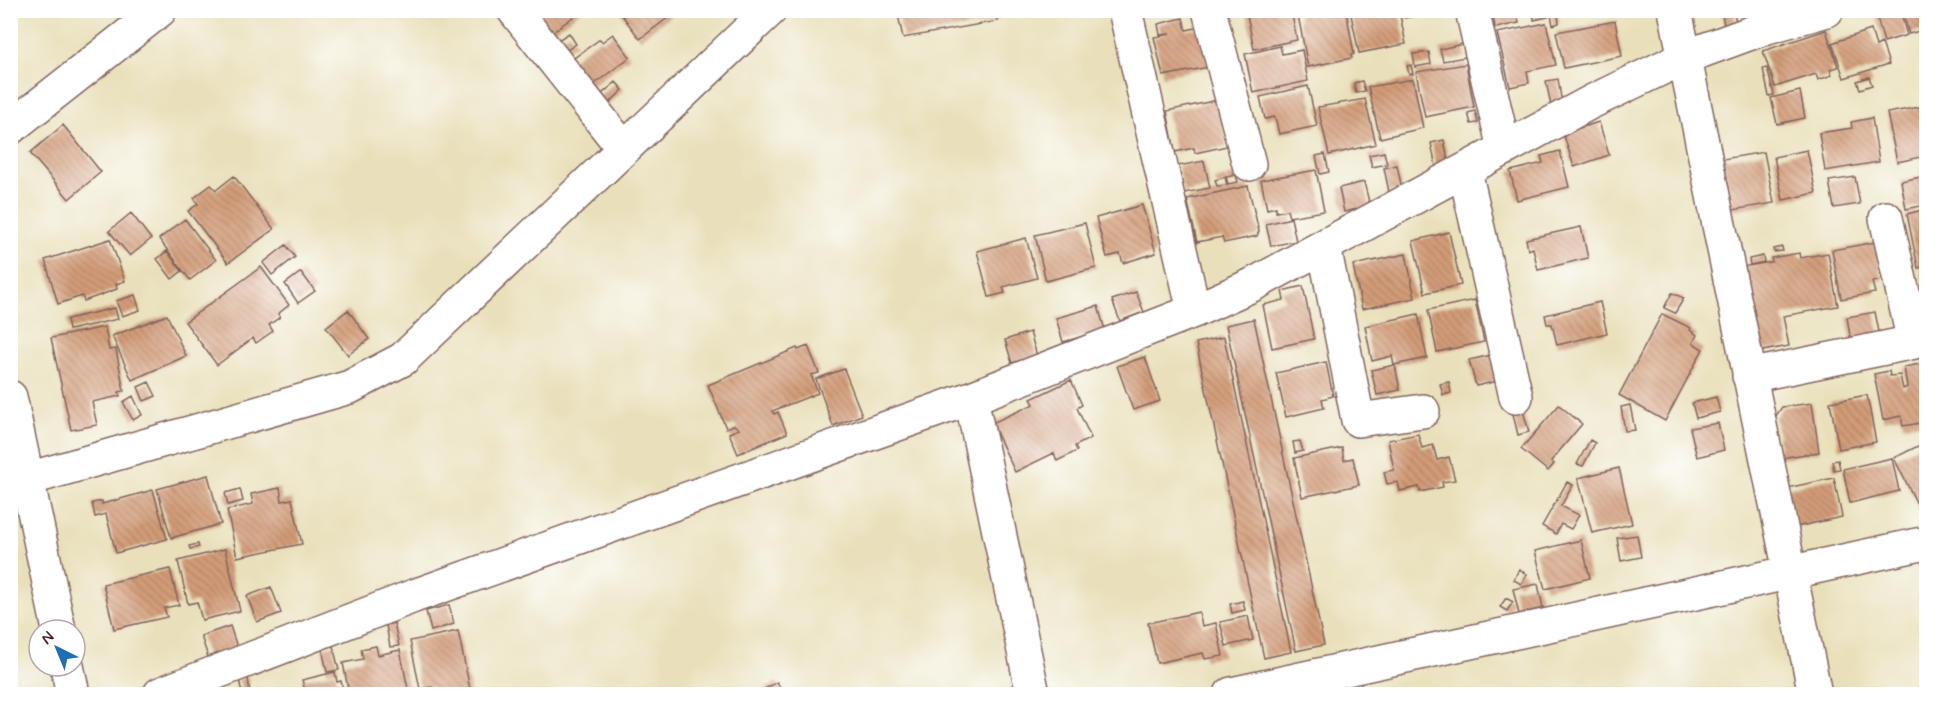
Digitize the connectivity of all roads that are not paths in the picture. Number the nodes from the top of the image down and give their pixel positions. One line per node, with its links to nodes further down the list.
1 (160, 10): 10 (street)
2 (514, 10): 11 (street)
3 (770, 10): 11 (street)
4 (1209, 10): 13 (street)
5 (1473, 10): 12 (street)
6 (1675, 10): 9 (street)
7 (1827, 10): 9 (street)
8 (1127, 11): 17 (street)
9 (1685, 57): 12 (street); 18 (street)
10 (10, 128)
11 (624, 149): 23 (street)
12 (1504, 149): 14 (street)
13 (1249, 164)
14 (1465, 171): 16 (street); 19 (street)
15 (1886, 218): 18 (street)
16 (1324, 246): 17 (street); 22 (street)
17 (1194, 311): 21 (street)
18 (1749, 376): 25 (street)
19 (1516, 396)
20 (10, 397): 23 (street)
21 (971, 398): 29 (street); 30 (street)
22 (1423, 411)
23 (28, 479): 26 (street)
24 (1926, 543): 25 (street)
25 (1789, 572): 31 (street); 32 (street)
26 (57, 618)
27 (70, 678): 28 (street)
28 (73, 694)
29 (160, 694)
30 (1033, 694)
31 (1231, 694)
32 (1815, 694)

